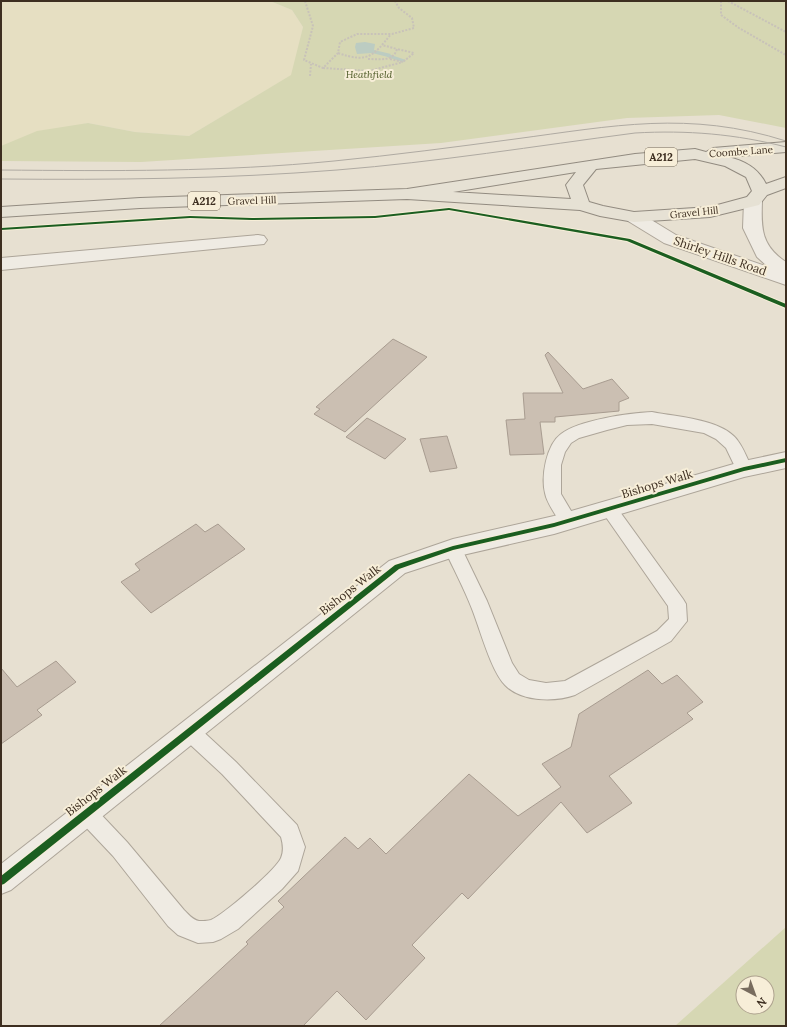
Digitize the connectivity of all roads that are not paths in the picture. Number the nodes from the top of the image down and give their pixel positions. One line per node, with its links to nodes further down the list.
1 (786, 148): 2 (main road, Coombe Lane / A212)
2 (695, 154): 3 (main road, Gravel Hill / A212); 6 (main road, Gravel Hill / A212)
3 (591, 165): 5 (main road, Gravel Hill / A212); 7 (main road)
4 (786, 182): 6 (main road, A212)
5 (407, 194): 7 (main road, Gravel Hill / A212); 8 (main road, Gravel Hill / A212)
6 (757, 196): 9 (main road, Gravel Hill / A212); 12 (street, Shirley Hills Road)
7 (582, 205): 9 (main road, Gravel Hill / A212)
8 (1, 212)
9 (634, 217): 13 (street, Shirley Hills Road)
10 (258, 240): 11 (street)
11 (1, 264)
12 (786, 270)
13 (786, 279)
14 (786, 460): 15 (street, Bishops Walk)
15 (744, 469): 16 (street, Bishops Walk); 17 (lane)
16 (609, 510): 17 (street, Bishops Walk); 18 (lane)
17 (568, 521): 18 (street, Bishops Walk)
18 (453, 548): 19 (street, Bishops Walk)
19 (189, 731): 20 (street, Bishops Walk); 20 (lane)
20 (86, 813): 21 (street, Bishops Walk)
21 (1, 881)

